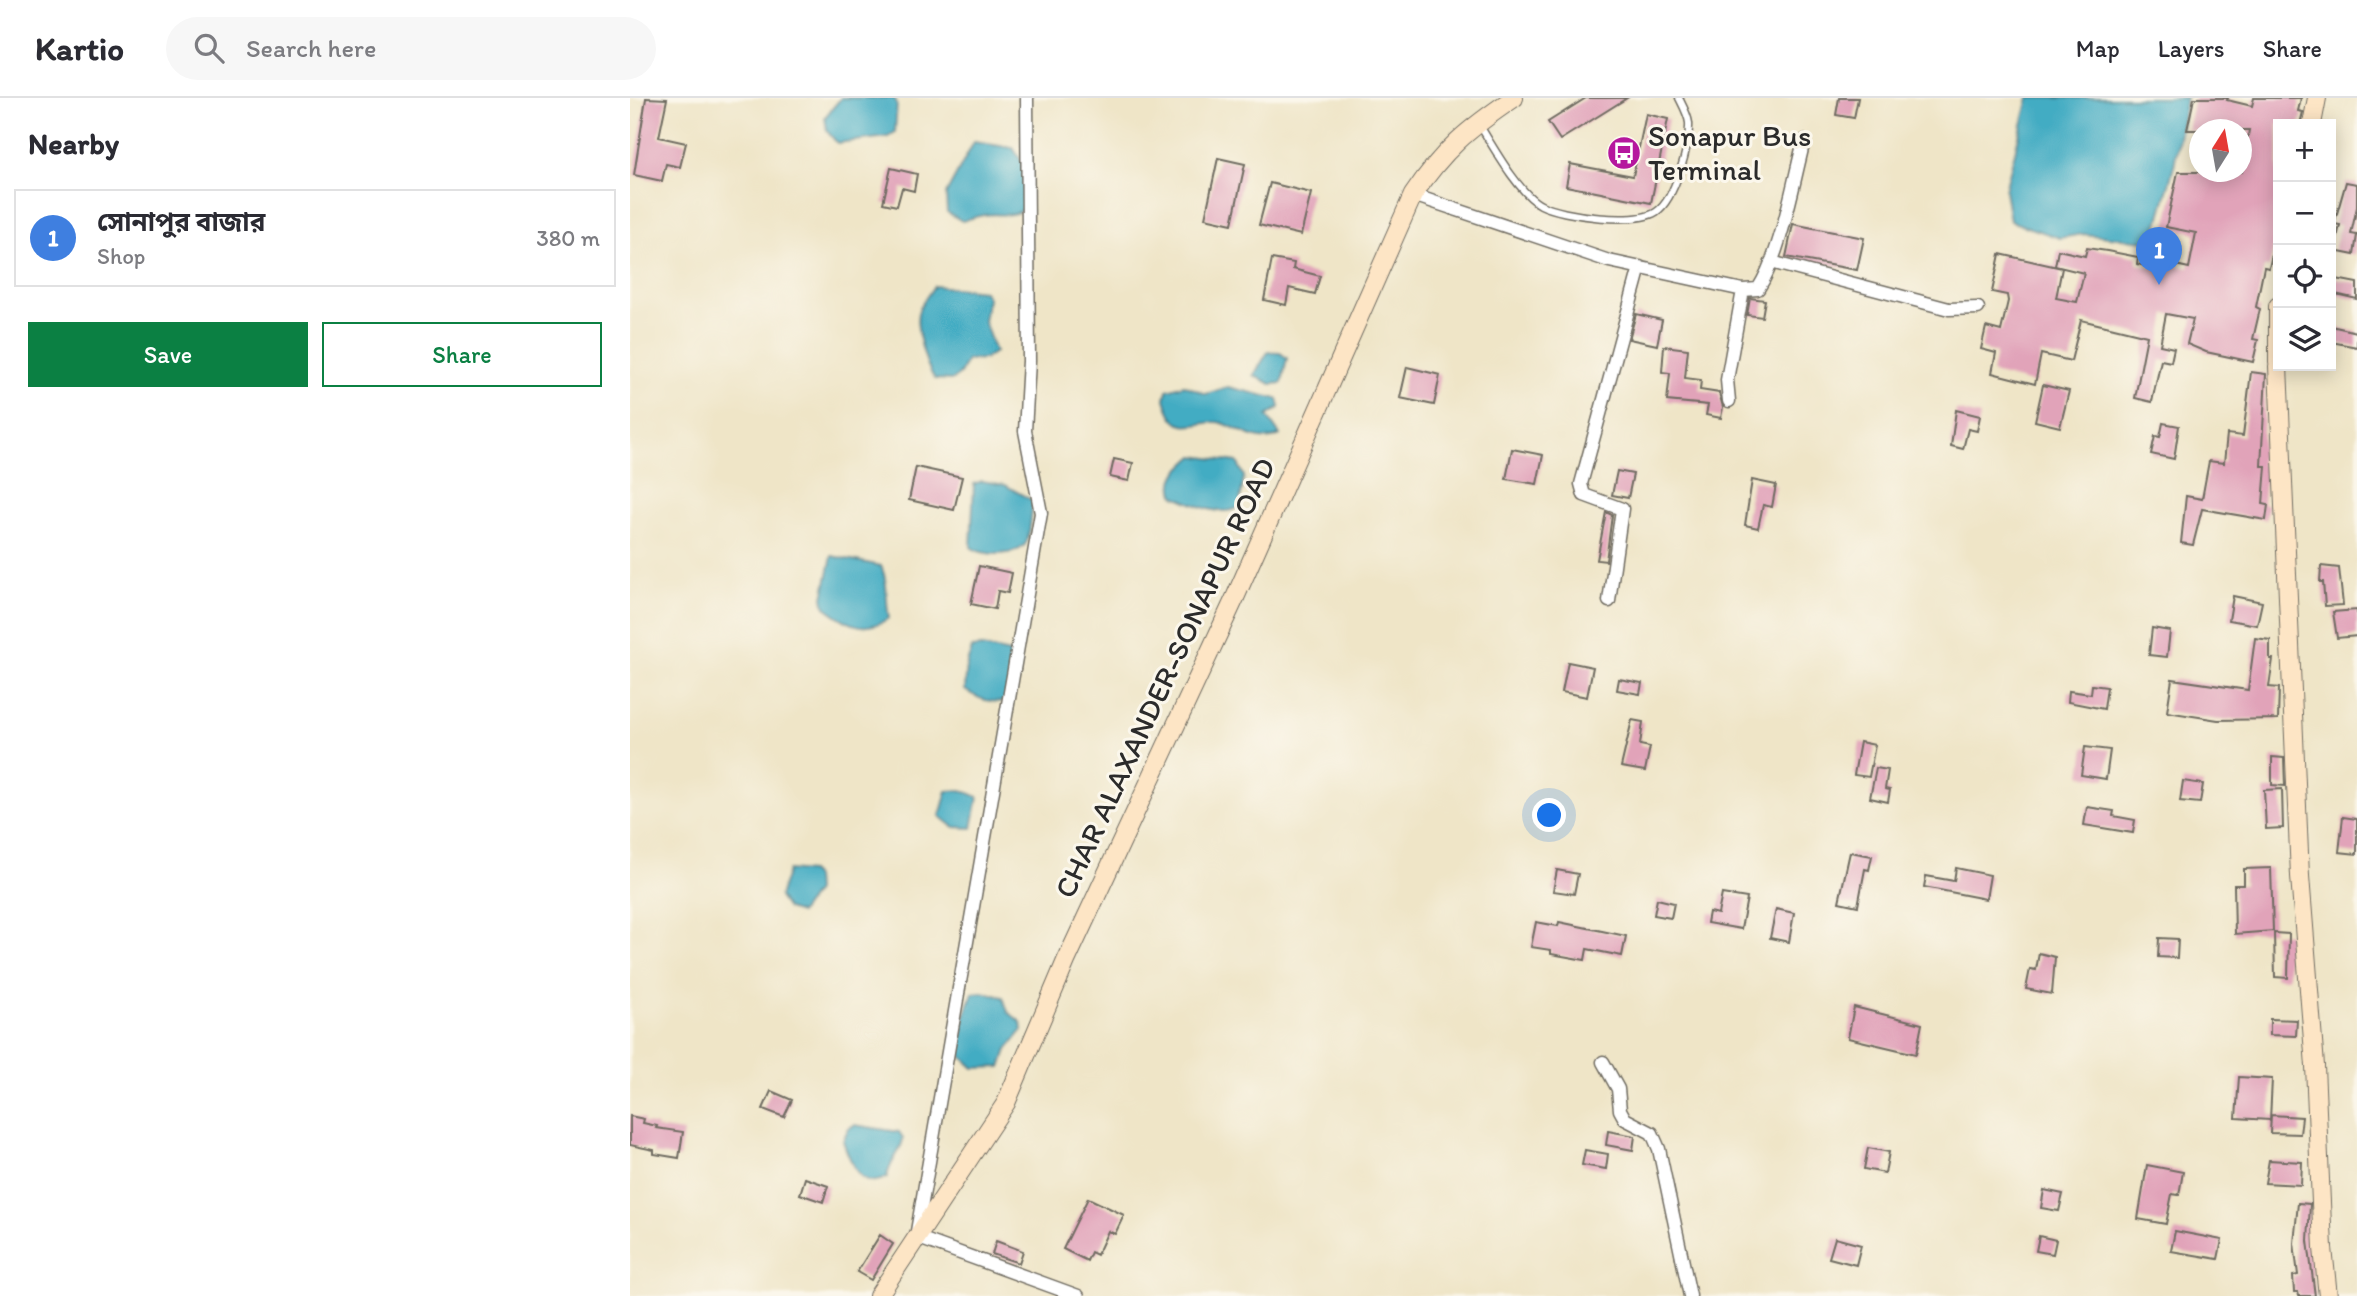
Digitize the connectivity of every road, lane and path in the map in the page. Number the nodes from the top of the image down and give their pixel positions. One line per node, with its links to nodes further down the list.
1 (1027, 98): 17 (street)
2 (1514, 98): 6 (main road, CHAR ALAXANDER-SONAPUR ROAD)
3 (1679, 98): 6 (lane)
4 (2317, 98): 5 (main road)
5 (2313, 119)
6 (1478, 122): 8 (main road, CHAR ALAXANDER-SONAPUR ROAD)
7 (1804, 141): 9 (street)
8 (1413, 195): 10 (street); 17 (main road, CHAR ALAXANDER-SONAPUR ROAD)
9 (1771, 262): 11 (street); 12 (street)
10 (1640, 267): 11 (street); 15 (street)
11 (1743, 289): 14 (street)
12 (1978, 308)
13 (2278, 371): 21 (main road)
14 (1730, 401)
15 (1609, 601)
16 (1603, 1062): 20 (street)
17 (916, 1237): 18 (main road, CHAR ALAXANDER-SONAPUR ROAD); 19 (street)
18 (878, 1296)
19 (1078, 1296)
20 (1690, 1296)
21 (2328, 1296)

